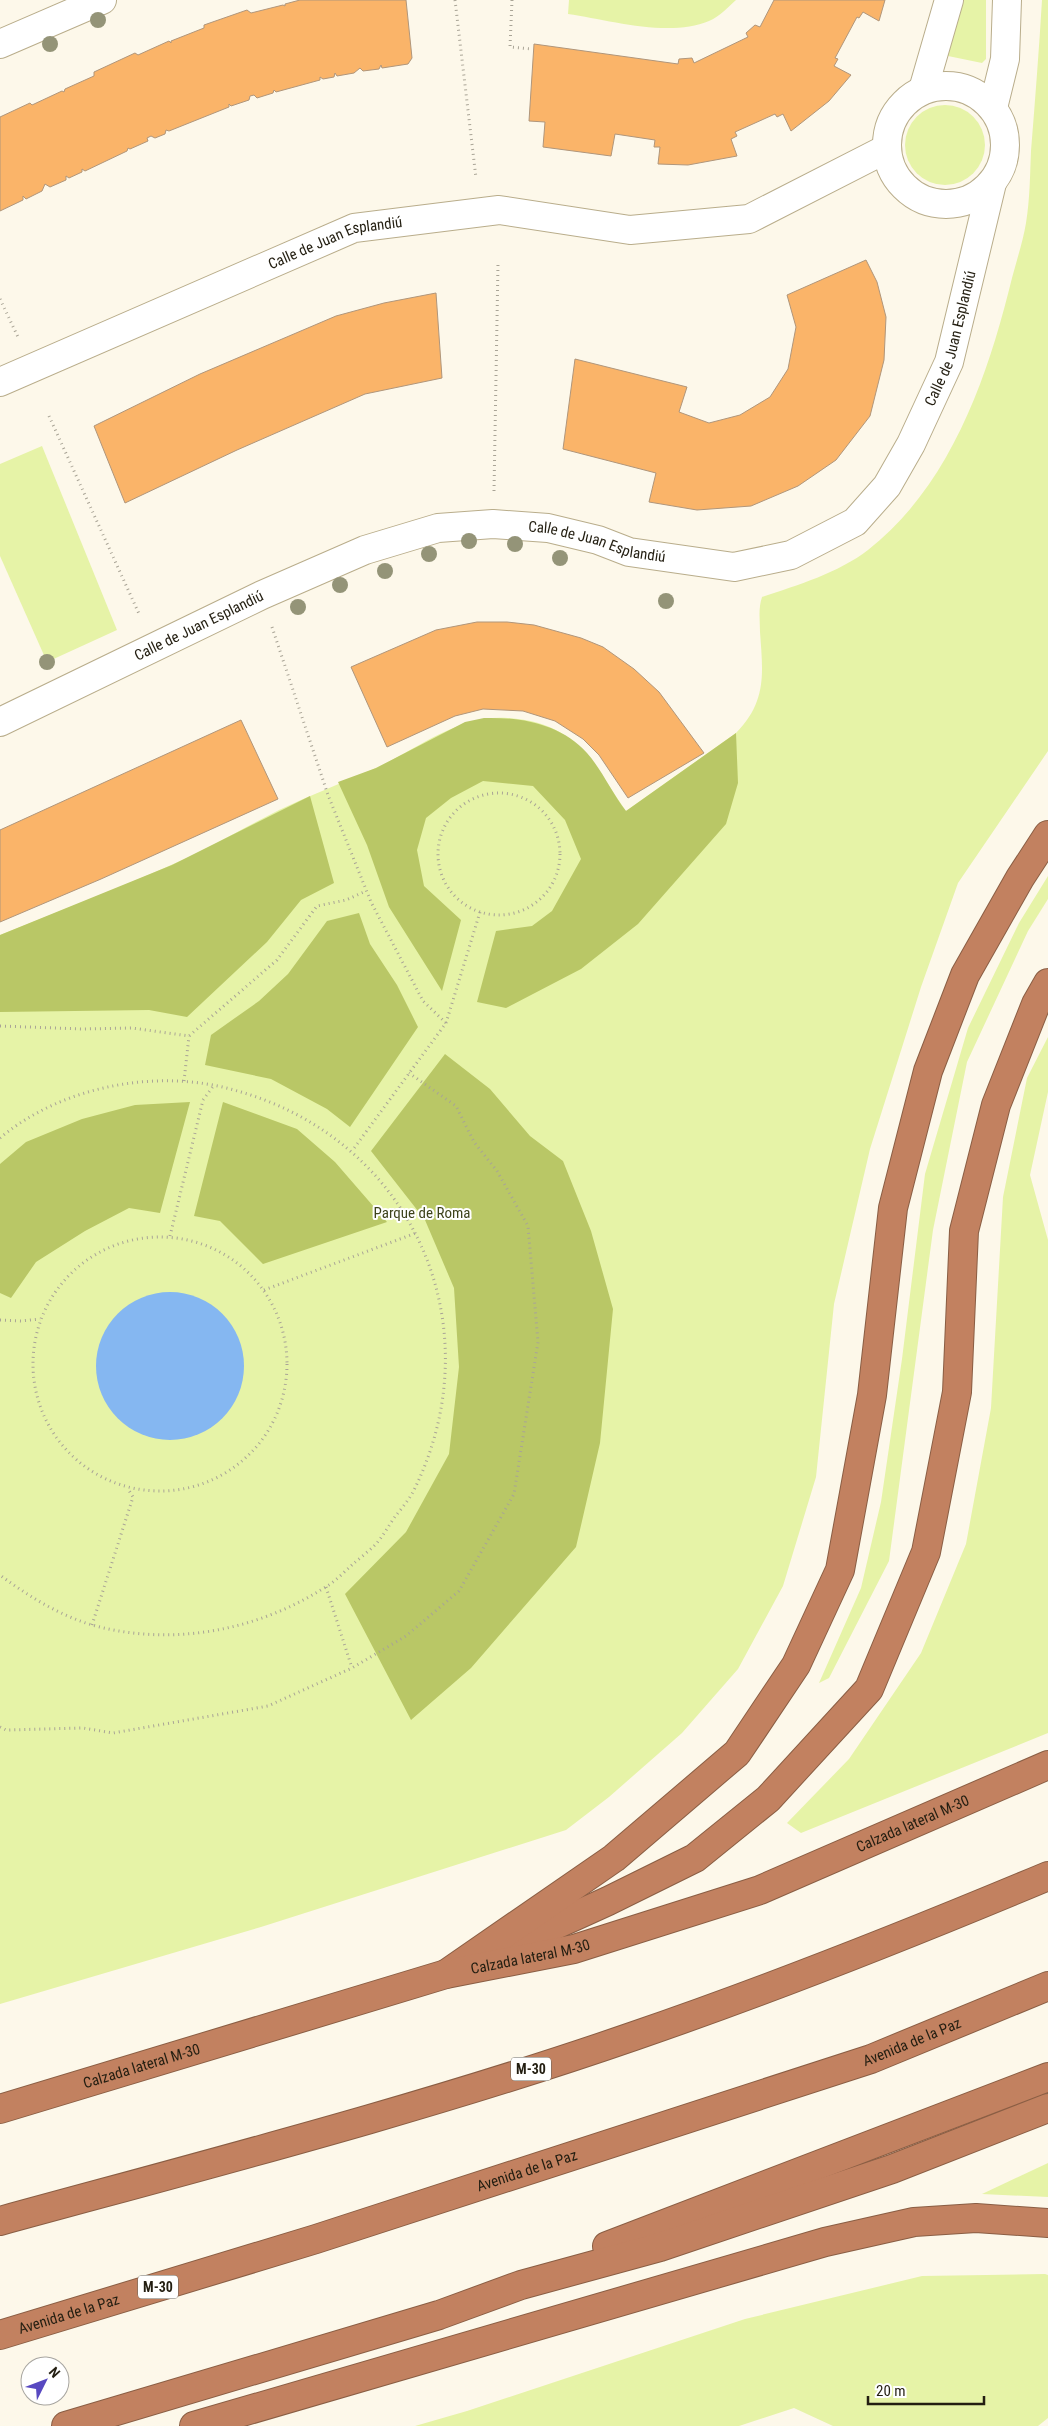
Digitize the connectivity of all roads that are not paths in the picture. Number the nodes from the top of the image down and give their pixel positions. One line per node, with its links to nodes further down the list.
1 (102, 0): 4 (street)
2 (949, 0): 5 (street)
3 (1007, 0): 6 (street)
4 (0, 44)
5 (923, 90): 6 (street); 7 (street)
6 (993, 108): 8 (street)
7 (886, 149): 8 (street); 9 (street, Calle de Juan Esplandiú)
8 (992, 183): 10 (street, Calle de Juan Esplandiú)
9 (0, 382)
10 (0, 722)
11 (1048, 835): 15 (highway)
12 (1048, 983): 15 (highway)
13 (1048, 1765): 15 (highway, Calzada lateral M-30)
14 (1048, 1876): 20 (highway, M-30)
15 (446, 1974): 19 (highway, Calzada lateral M-30)
16 (1048, 1986): 23 (highway, Avenida de la Paz / M-30)
17 (1048, 2077): 22 (highway)
18 (1048, 2108): 22 (highway)
19 (0, 2109)
20 (0, 2221)
21 (1048, 2223): 25 (highway)
22 (522, 2285): 24 (highway)
23 (0, 2335)
24 (66, 2426)
25 (194, 2426)

